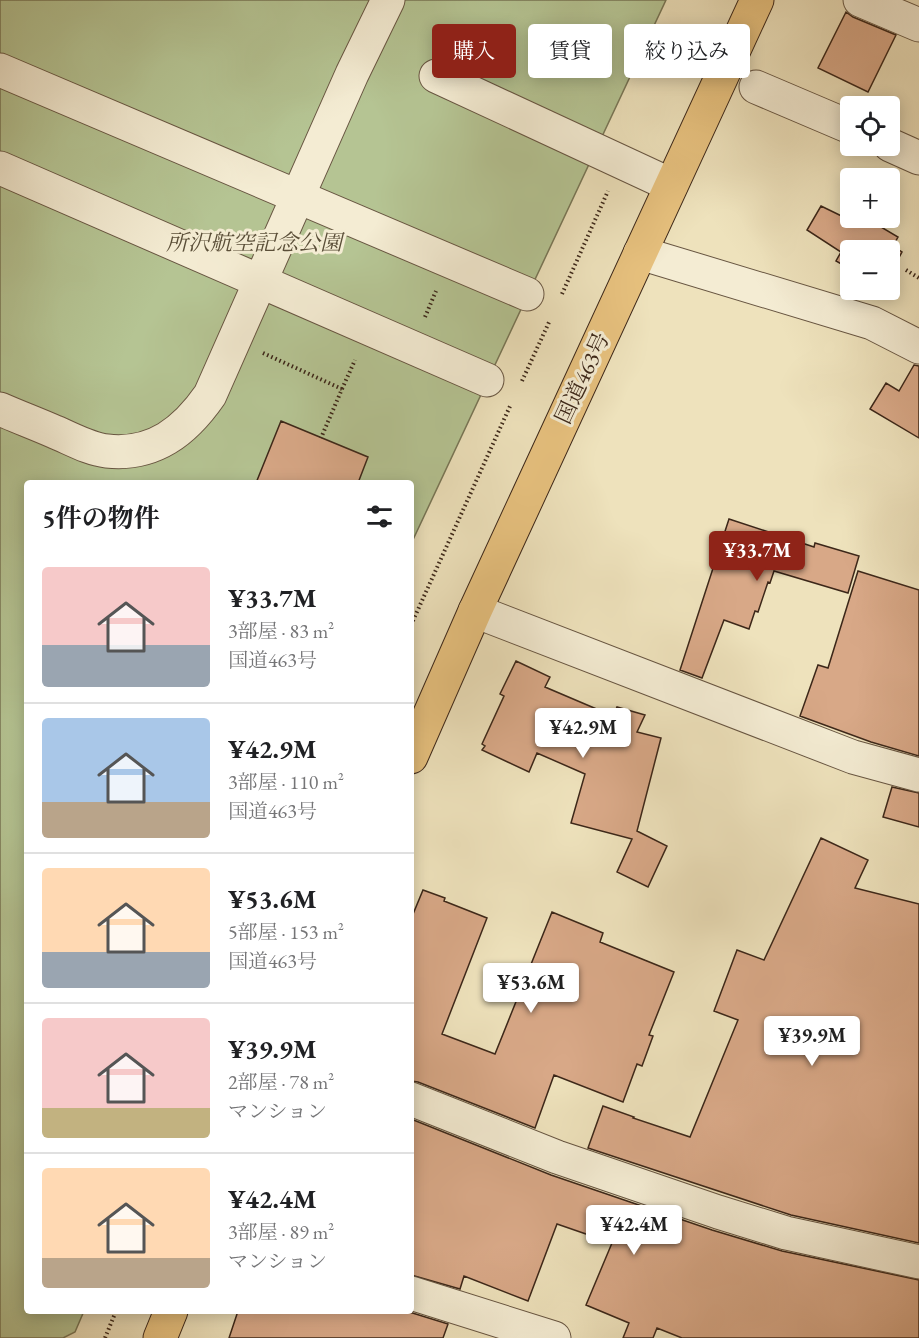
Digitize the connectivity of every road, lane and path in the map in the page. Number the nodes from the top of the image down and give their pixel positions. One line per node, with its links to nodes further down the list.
1 (388, 0): 13 (street)
2 (757, 0): 12 (highway, 国道463号)
3 (860, 0): 4 (street)
4 (919, 25)
5 (0, 70): 13 (street)
6 (440, 78): 12 (street)
7 (756, 87): 8 (street)
8 (840, 124)
9 (900, 149): 10 (street)
10 (919, 158)
11 (0, 168): 17 (street)
12 (671, 185): 14 (highway, 国道463号)
13 (298, 198): 17 (street); 18 (street)
14 (640, 253): 20 (street); 24 (highway, 国道463号)
15 (906, 270): 16 (path)
16 (919, 278)
17 (260, 281): 19 (street); 21 (street)
18 (527, 294)
19 (235, 340): 22 (street); 23 (path)
20 (919, 347)
21 (487, 380)
22 (0, 409)
23 (321, 438)
24 (475, 611): 25 (highway, 国道463号); 26 (street)
25 (414, 750)
26 (919, 775)
27 (414, 1100): 28 (street)
28 (919, 1262)
29 (414, 1294): 34 (street)
30 (115, 1314): 32 (path)
31 (170, 1314): 33 (highway)
32 (105, 1338)
33 (160, 1338)
34 (554, 1338)

